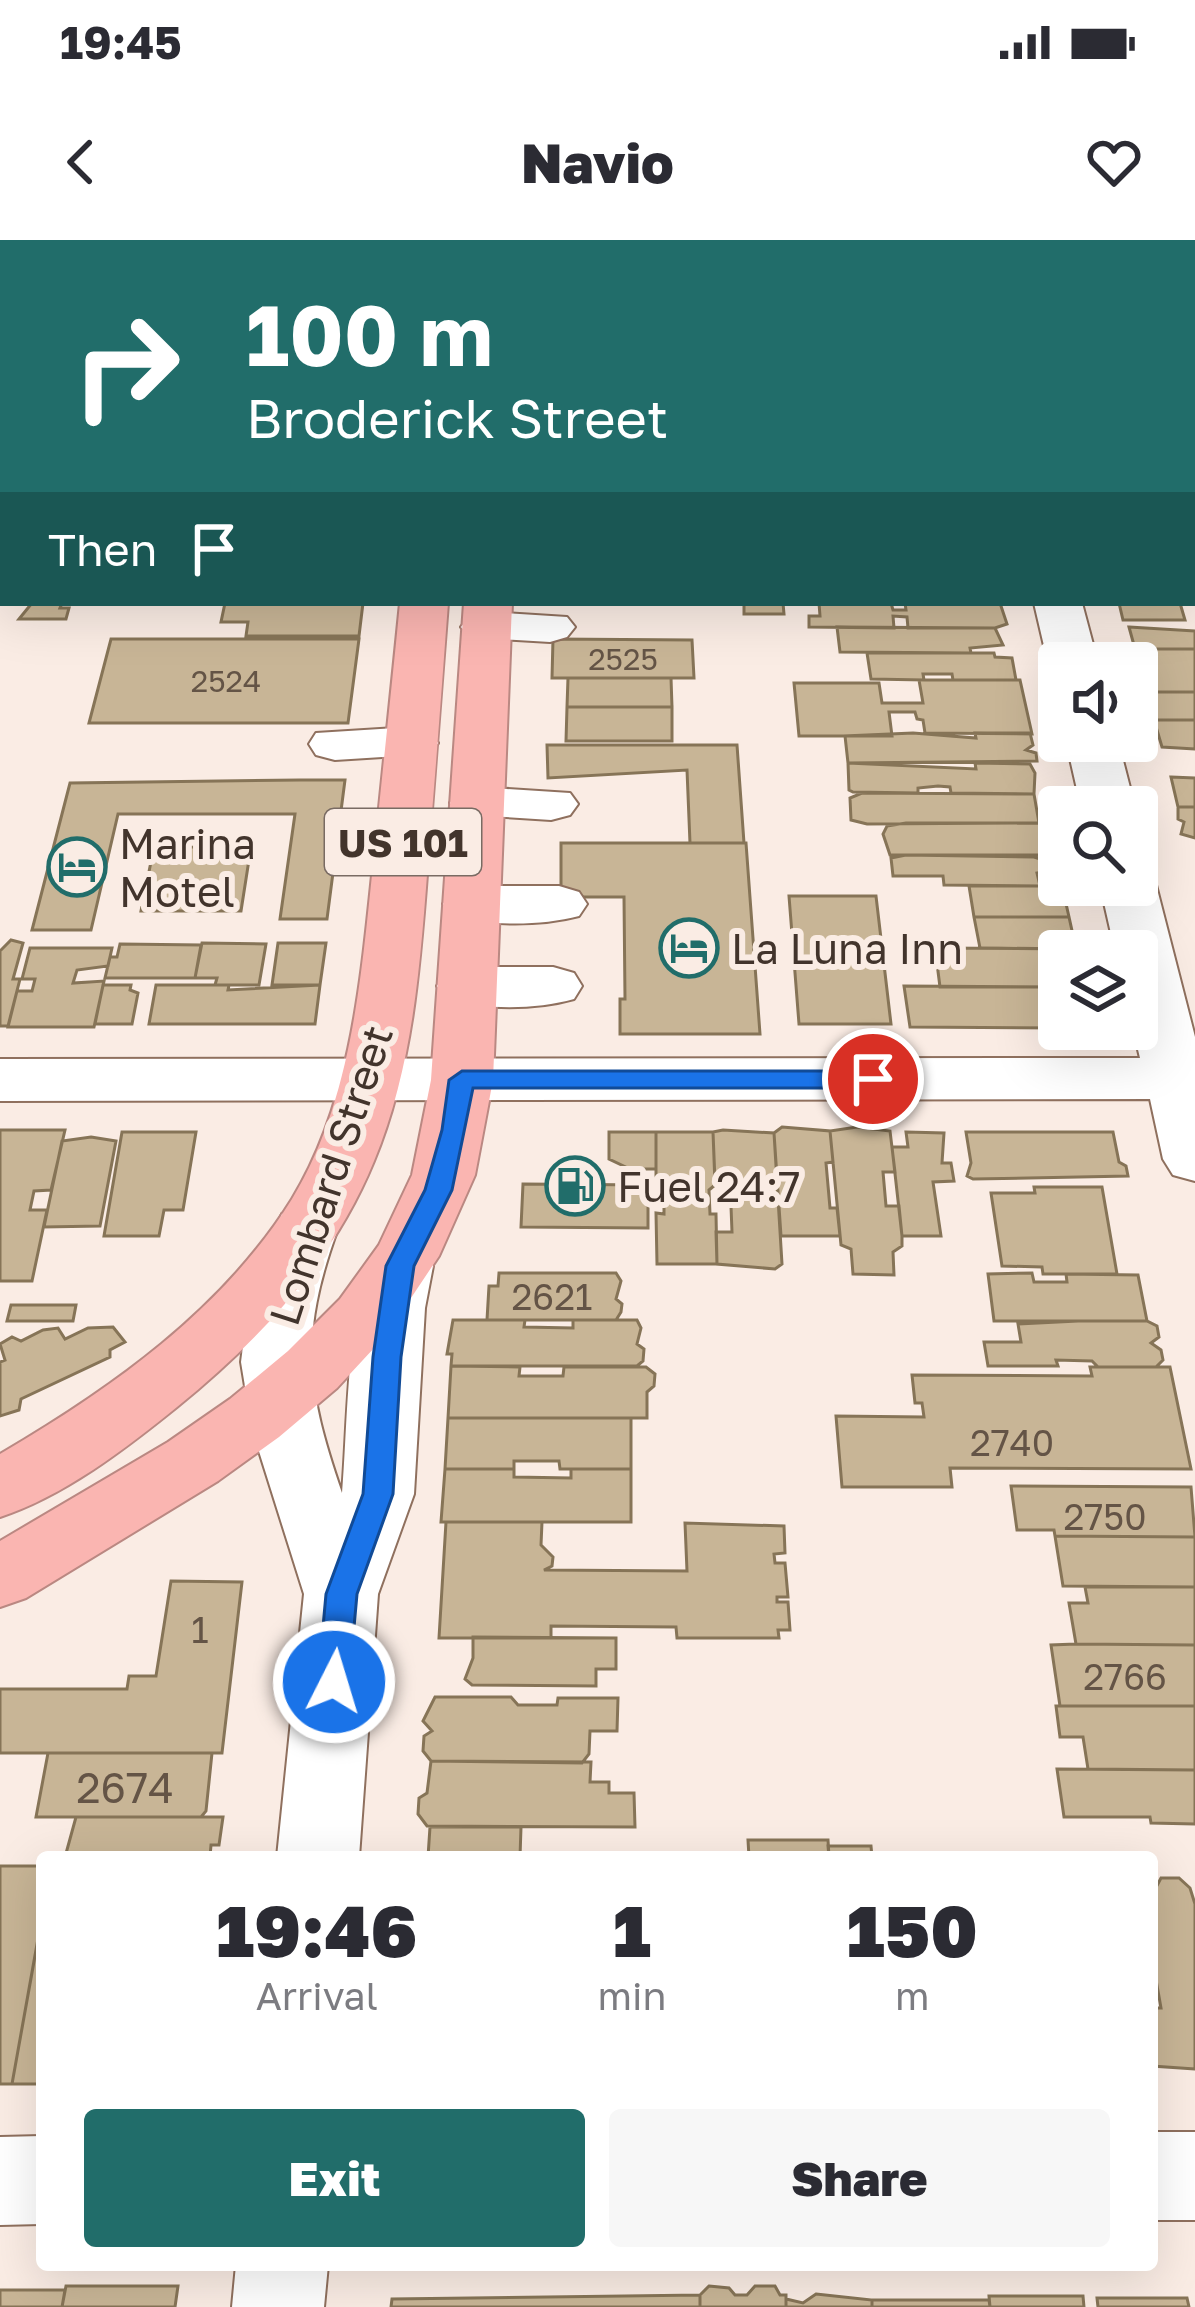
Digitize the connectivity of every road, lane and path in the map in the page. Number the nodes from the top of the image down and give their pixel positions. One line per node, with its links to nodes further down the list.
1 (424, 606): 6 (highway, Lombard Street / US 101)
2 (1059, 606): 5 (street)
3 (487, 615): 4 (street); 8 (highway, Lombard Street / US 101)
4 (550, 627)
5 (1068, 642)
6 (412, 743): 7 (street); 17 (highway, Lombard Street / US 101)
7 (335, 744)
8 (477, 803): 9 (street); 10 (highway, Lombard Street / US 101)
9 (551, 805)
10 (471, 904): 11 (street); 13 (highway, Lombard Street / US 101)
11 (559, 904)
12 (1134, 906): 15 (street)
13 (466, 986): 14 (street); 18 (highway, Lombard Street / US 101)
14 (553, 986)
15 (1185, 1078): 18 (street); 19 (street)
16 (0, 1080): 17 (street)
17 (368, 1080): 18 (street); 20 (highway, Lombard Street / US 101)
18 (462, 1080): 21 (highway, Lombard Street / US 101)
19 (1195, 1159)
20 (305, 1231): 22 (street, Lombard Street); 23 (highway, US 101)
21 (400, 1266): 22 (highway, US 101); 25 (street, Lombard Street)
22 (279, 1398): 24 (highway, US 101); 25 (street, Lombard Street)
23 (0, 1490)
24 (0, 1577)
25 (341, 1594): 26 (street, Lombard Street)
26 (319, 1851)
27 (1158, 2176): 28 (street)
28 (1195, 2176)
29 (36, 2180): 30 (street)
30 (0, 2181)
31 (281, 2271): 32 (street)
32 (278, 2307)

